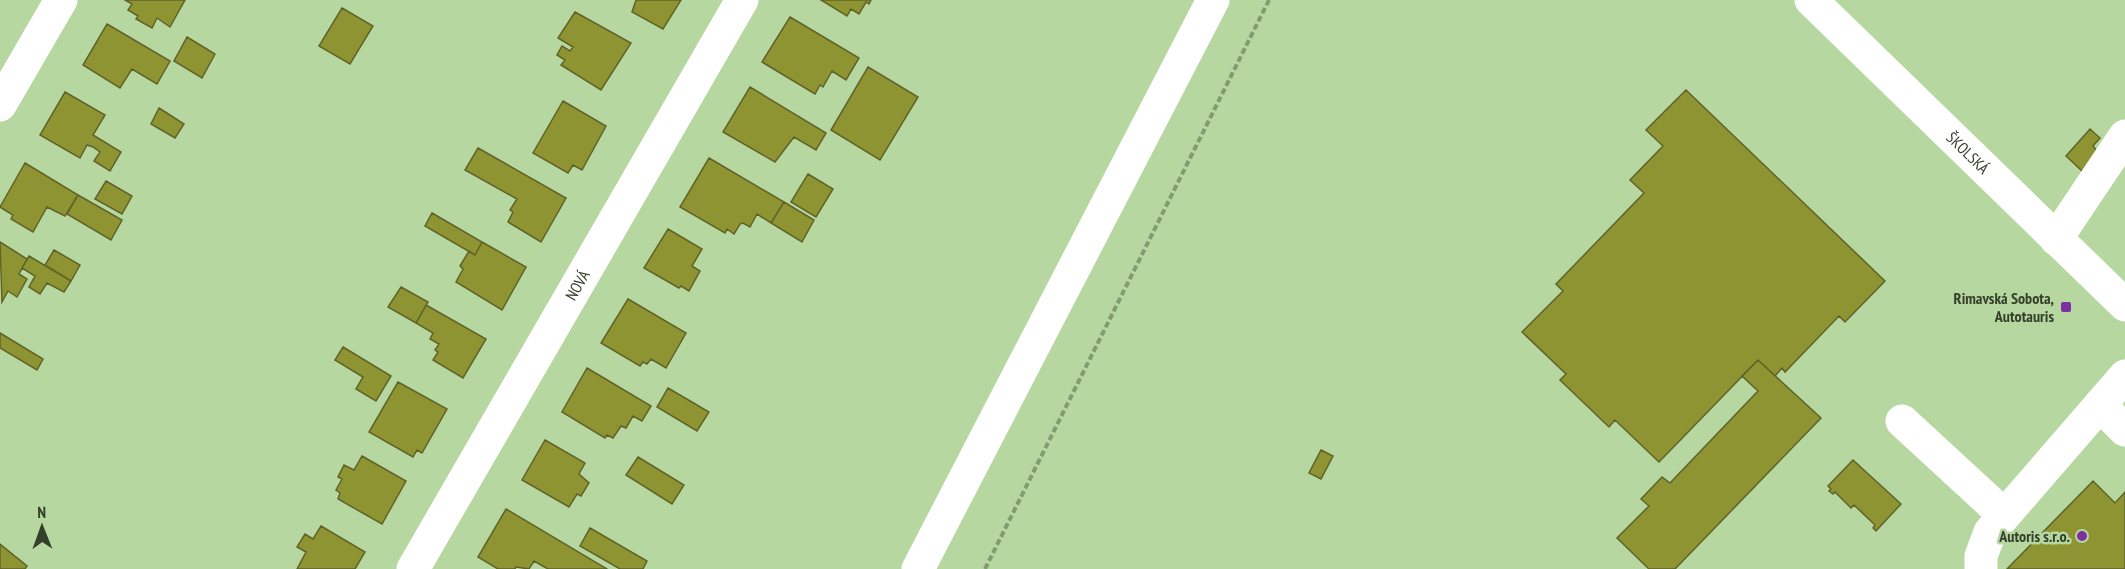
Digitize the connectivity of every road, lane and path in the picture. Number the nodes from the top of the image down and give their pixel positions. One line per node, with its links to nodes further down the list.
1 (61, 0): 6 (street)
2 (742, 0): 15 (street, NOVÁ)
3 (1213, 0): 16 (street)
4 (1269, 0): 17 (path)
5 (1811, 0): 8 (street, ŠKOLSKÁ)
6 (0, 105)
7 (2125, 136): 8 (street)
8 (2056, 238): 9 (street, ŠKOLSKÁ)
9 (2125, 305)
10 (2125, 376): 11 (street)
11 (2100, 405): 13 (street); 14 (street)
12 (1902, 421): 14 (street)
13 (2125, 430)
14 (2004, 515): 18 (street)
15 (412, 569)
16 (918, 569)
17 (985, 569)
18 (1981, 569)

